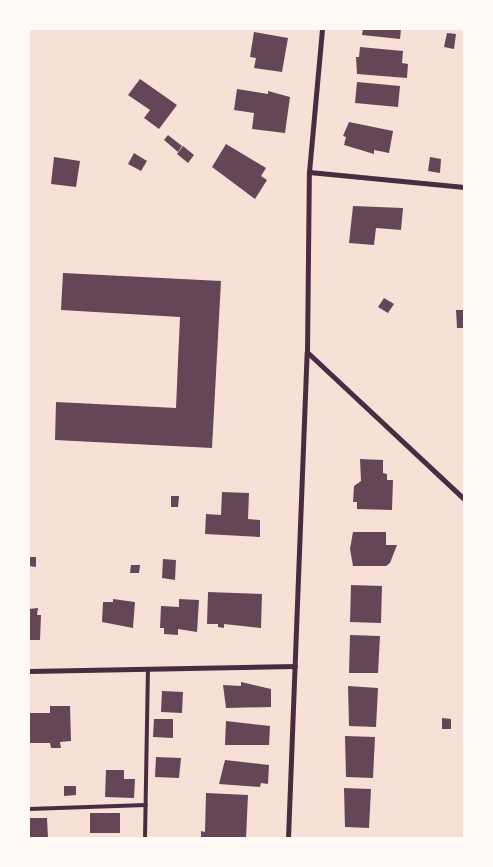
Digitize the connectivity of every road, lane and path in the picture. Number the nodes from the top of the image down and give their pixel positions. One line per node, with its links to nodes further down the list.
1 (322, 29): 2 (street)
2 (309, 172): 3 (street); 4 (street)
3 (464, 187)
4 (307, 352): 5 (street); 6 (street)
5 (464, 499)
6 (295, 666): 7 (street); 12 (street)
7 (148, 669): 8 (street); 9 (lane)
8 (29, 671)
9 (146, 805): 10 (lane); 11 (lane)
10 (29, 809)
11 (145, 838)
12 (288, 838)

